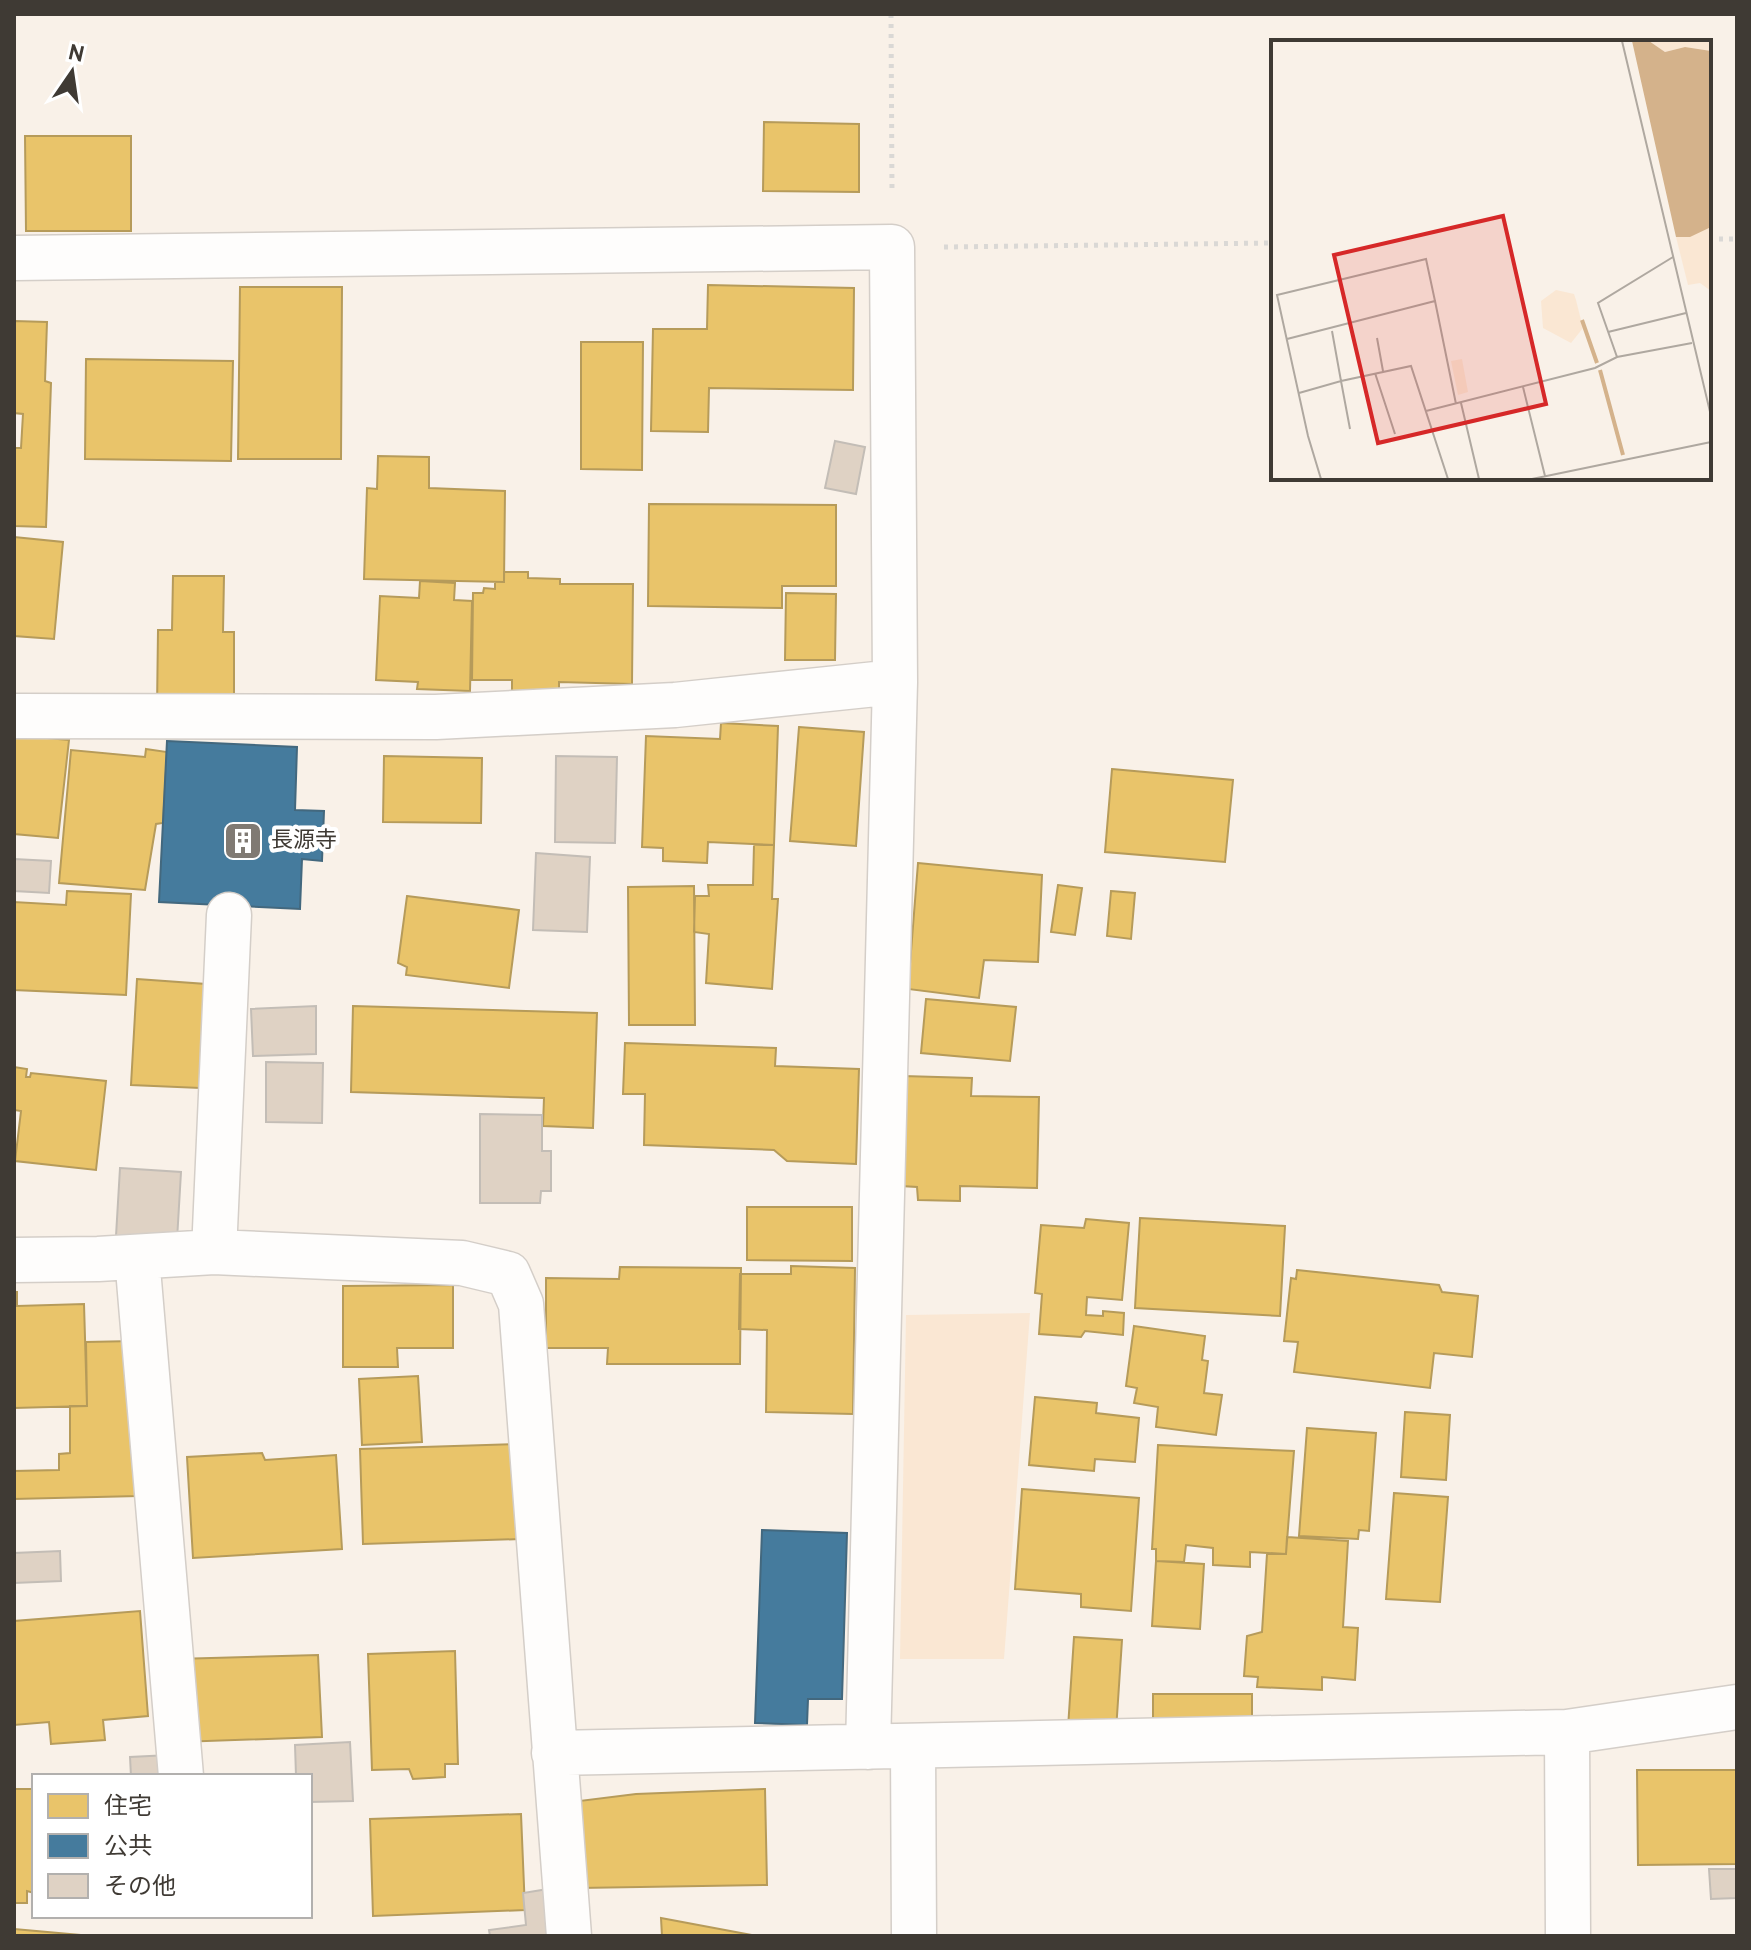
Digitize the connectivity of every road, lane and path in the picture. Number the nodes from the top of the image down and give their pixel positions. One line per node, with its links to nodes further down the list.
1 (891, 14): 5 (path)
2 (1711, 239): 3 (path)
3 (1737, 239)
4 (1271, 243): 5 (path)
5 (892, 247): 6 (street); 7 (street)
6 (14, 258)
7 (895, 682): 8 (street); 15 (street)
8 (14, 716)
9 (229, 915): 10 (street)
10 (214, 1252): 11 (street); 17 (street)
11 (137, 1257): 12 (street); 18 (street)
12 (14, 1260)
13 (1737, 1707): 14 (street)
14 (1567, 1732): 16 (street); 21 (street)
15 (868, 1747): 16 (street); 17 (street)
16 (913, 1747): 20 (street)
17 (554, 1753): 19 (street)
18 (181, 1774)
19 (569, 1936)
20 (914, 1936)
21 (1568, 1936)

